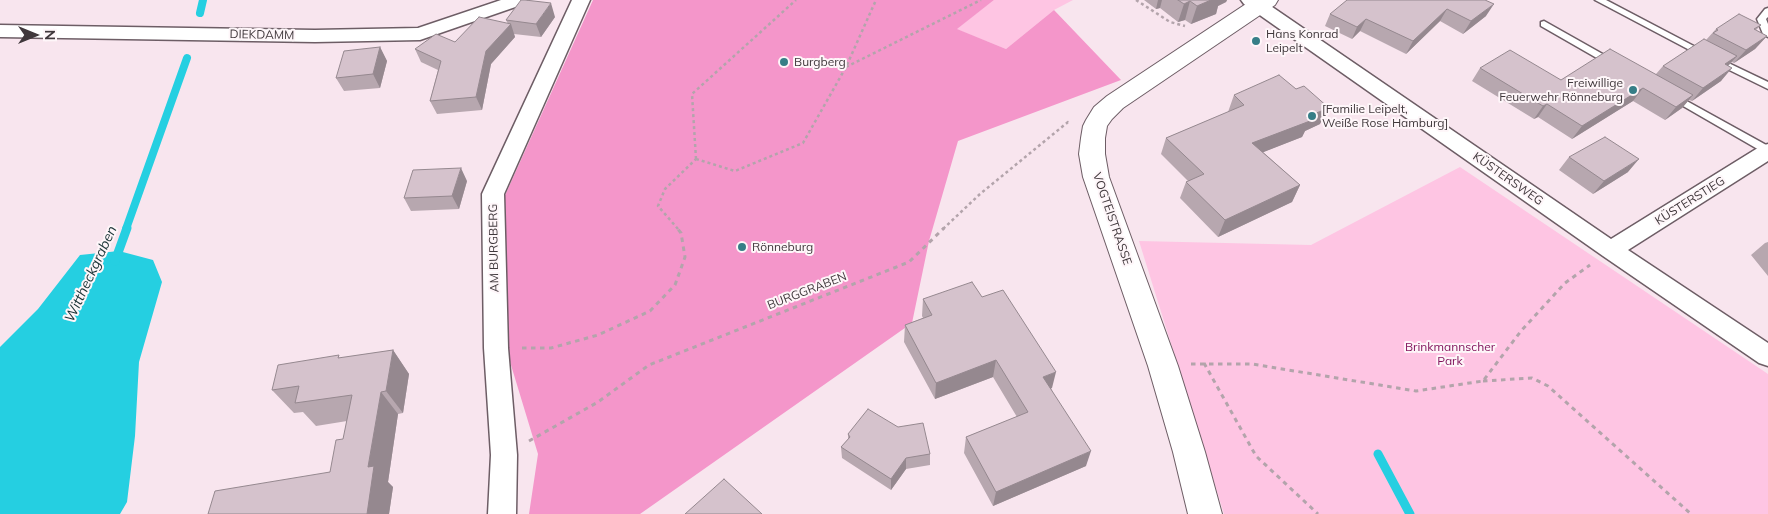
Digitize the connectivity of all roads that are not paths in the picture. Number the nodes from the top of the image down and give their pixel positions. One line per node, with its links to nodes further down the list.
1 (518, 0): 7 (street, DIEKDAMM)
2 (581, 0): 15 (street, AM BURGBERG)
3 (1599, 0): 10 (lane)
4 (1258, 2): 13 (street, KÜSTERSWEG); 16 (street, VOGTEISTRASSE)
5 (1768, 11): 8 (lane)
6 (1544, 24): 9 (lane)
7 (0, 31)
8 (1768, 34)
9 (1621, 68)
10 (1768, 86)
11 (1664, 92): 12 (lane)
12 (1768, 151): 13 (street, KÜSTERSTIEG)
13 (1611, 250): 14 (street, KÜSTERSWEG)
14 (1768, 356)
15 (502, 514)
16 (1205, 514)

